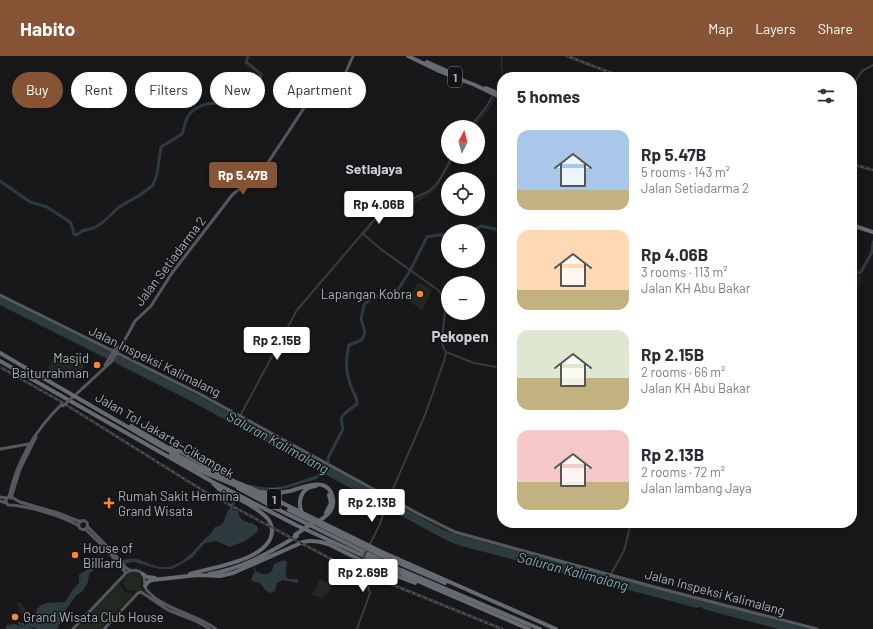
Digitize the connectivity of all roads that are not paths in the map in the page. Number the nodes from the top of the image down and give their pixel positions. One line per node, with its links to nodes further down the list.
1 (353, 56): 16 (main road, Jalan Setiadarma 2)
2 (408, 56): 5 (highway, 1)
3 (412, 56): 5 (highway, 1)
4 (873, 65): 6 (street)
5 (444, 71): 7 (highway, 1)
6 (857, 78)
7 (494, 93): 8 (highway, 1); 9 (highway, 1); 10 (street)
8 (497, 94)
9 (497, 95)
10 (476, 120)
11 (448, 164): 13 (street)
12 (857, 228): 14 (highway)
13 (362, 233): 19 (street); 23 (street)
14 (873, 233)
15 (0, 295): 17 (main road, Jalan Inspeksi Kalimalang)
16 (119, 346): 17 (main road); 18 (main road, Jalan Setiadarma 2)
17 (107, 348): 18 (main road, Jalan Inspeksi Kalimalang)
18 (115, 352): 23 (main road, Jalan Inspeksi Kalimalang); 25 (main road, Jalan Setiadarma 2, bridge)
19 (446, 352): 22 (street); 32 (street)
20 (0, 353): 24 (highway, Jalan Tol Jakarta–Cikampek / 1); 59 (highway, 1, bridge); 60 (highway, 1, bridge)
21 (0, 361): 29 (highway, Jalan Tol Jakarta–Cikampek / 1)
22 (497, 367)
23 (240, 416): 32 (main road, Jalan Inspeksi Kalimalang)
24 (126, 424): 36 (highway); 43 (highway, Jalan Tol Jakarta–Cikampek / 1)
25 (30, 444): 26 (main road); 28 (main road); 30 (main road)
26 (19, 446): 27 (main road); 28 (main road)
27 (0, 449)
28 (24, 452): 30 (main road)
29 (211, 481): 47 (highway); 51 (highway, Jalan Tol Jakarta–Cikampek / 1)
30 (10, 498): 31 (main road); 33 (main road); 34 (main road); 35 (main road)
31 (1, 499): 33 (main road)
32 (390, 499): 48 (main road, Jalan Inspeksi Kalimalang); 56 (street, bridge)
33 (6, 503): 34 (main road)
34 (12, 504): 35 (main road)
35 (41, 510): 37 (main road); 38 (main road)
36 (318, 520): 41 (highway, bridge); 43 (highway)
37 (81, 522): 38 (main road); 39 (main road)
38 (78, 526): 39 (main road)
39 (86, 528): 42 (main road)
40 (630, 528): 48 (street)
41 (296, 535): 47 (highway); 49 (highway)
42 (109, 550): 44 (main road); 45 (main road)
43 (399, 569): 58 (highway, Jalan Tol Jakarta–Cikampek / 1)
44 (130, 570): 45 (main road); 46 (main road)
45 (126, 573): 52 (main road)
46 (143, 574): 47 (highway); 50 (main road)
47 (190, 574)
48 (611, 574): 61 (main road, Jalan Inspeksi Kalimalang)
49 (197, 576): 50 (highway); 51 (highway)
50 (145, 586): 55 (main road)
51 (429, 586): 57 (highway, Jalan Tol Jakarta–Cikampek / 1)
52 (73, 629)
53 (104, 629): 54 (main road)
54 (210, 629)
55 (216, 629)
56 (357, 629)
57 (529, 629)
58 (540, 629)
59 (550, 629)
60 (556, 629)
61 (817, 629)

